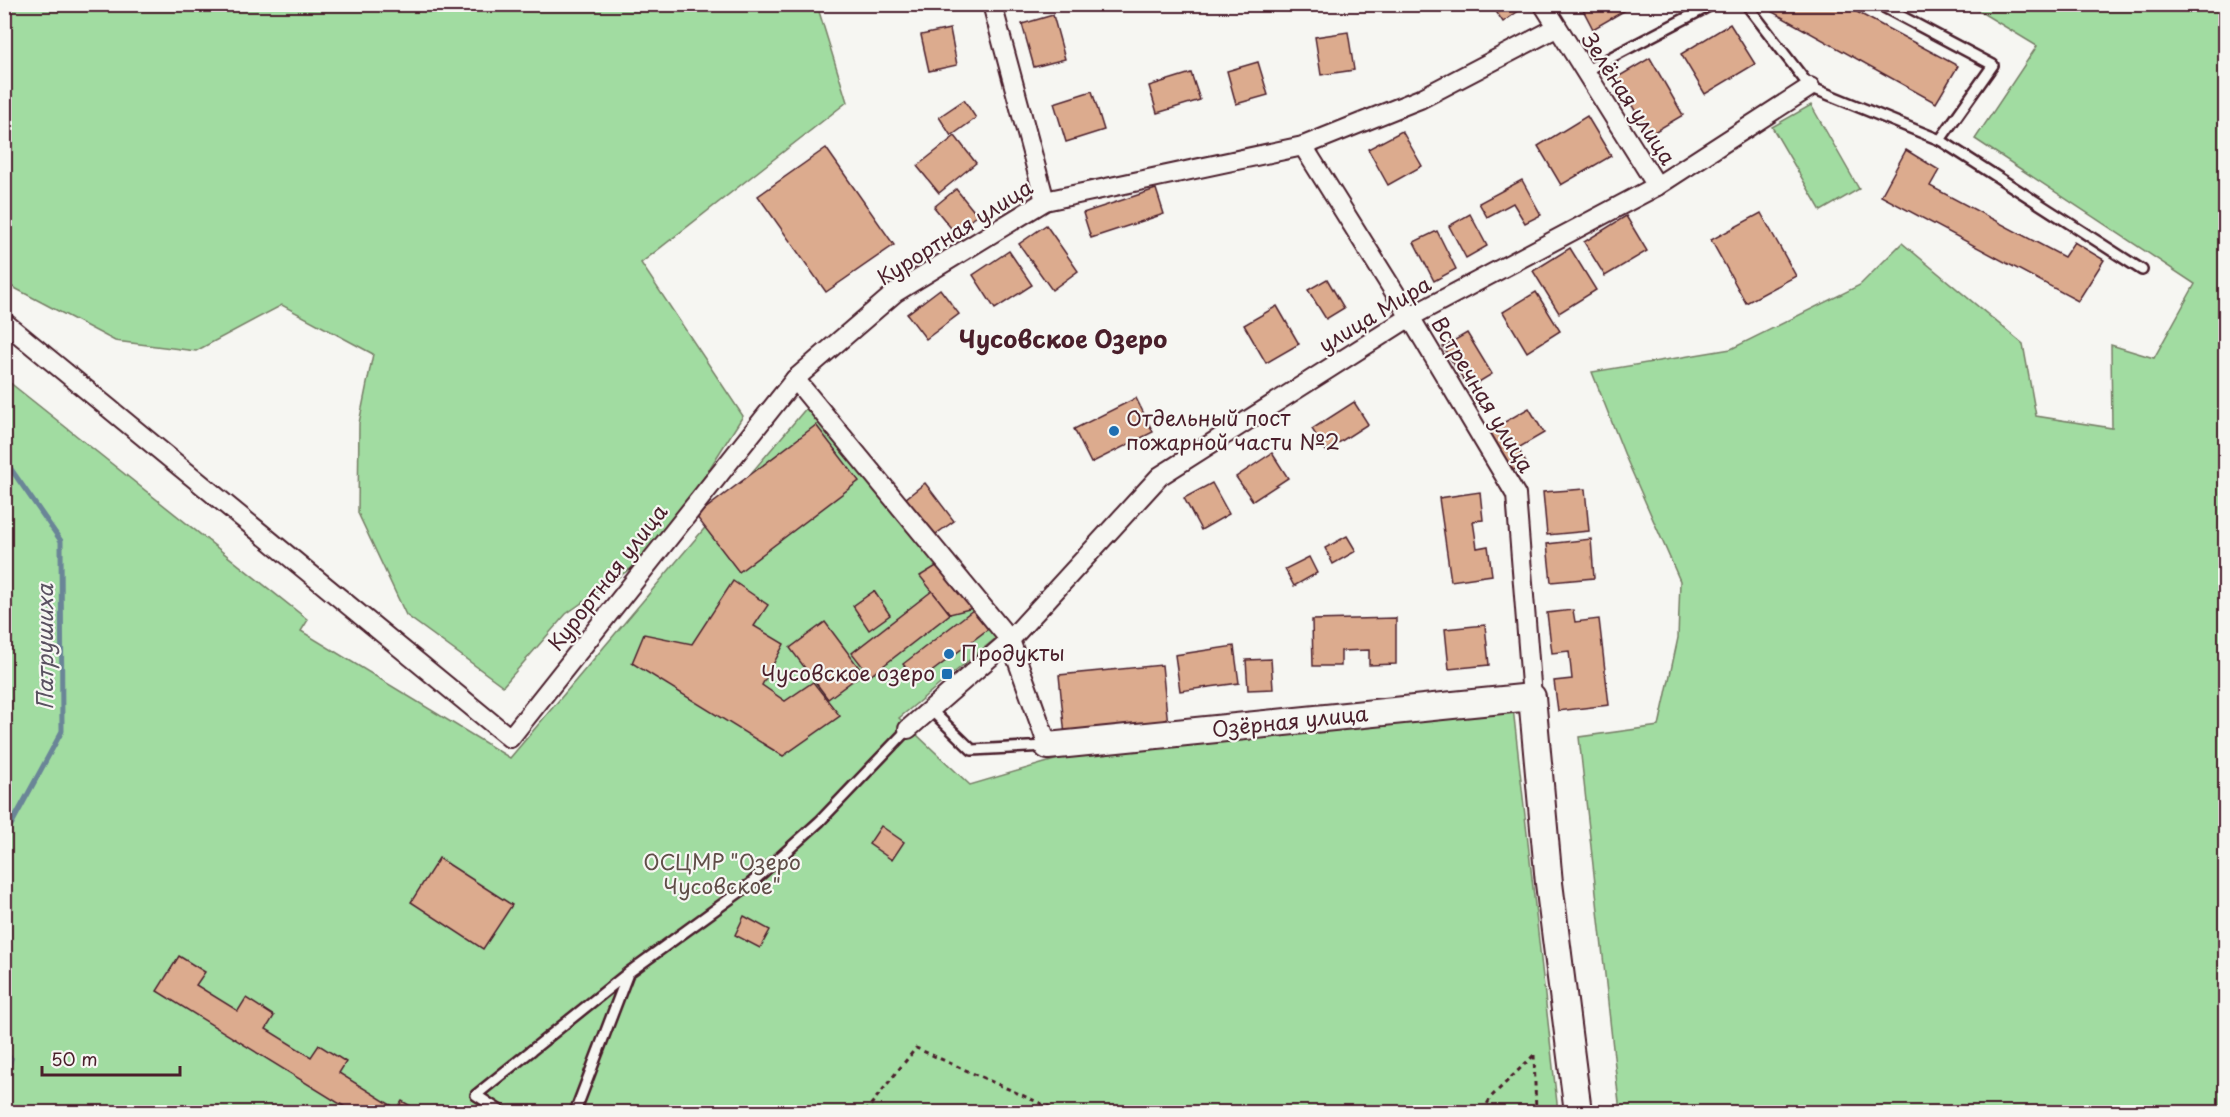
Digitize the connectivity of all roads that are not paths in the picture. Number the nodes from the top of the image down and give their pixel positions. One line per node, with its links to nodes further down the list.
1 (992, 4): 12 (street)
2 (1543, 4): 6 (street, Зелёная улица)
3 (1713, 4): 7 (lane)
4 (1746, 4): 8 (lane)
5 (1878, 4): 9 (lane)
6 (1556, 28): 7 (street, Зелёная улица); 10 (street, Курортная улица)
7 (1585, 71): 11 (street, Зелёная улица)
8 (1810, 87): 9 (lane); 11 (street, улица Мира)
9 (1940, 140): 13 (lane)
10 (1303, 146): 12 (street, Курортная улица); 14 (street, Встречная улица)
11 (1658, 186): 14 (street, улица Мира)
12 (1045, 201): 16 (street, Курортная улица)
13 (2142, 270)
14 (1410, 317): 17 (street, улица Мира); 18 (street, Встречная улица)
15 (4, 322): 16 (street, Курортная улица)
16 (795, 379): 17 (street)
17 (1010, 640): 19 (street, улица Мира); 21 (street)
18 (1532, 697): 21 (street, Озёрная улица); 25 (street)
19 (930, 709): 20 (street, улица Мира); 21 (lane)
20 (908, 729): 22 (lane)
21 (1048, 746)
22 (628, 973): 23 (lane); 24 (lane)
23 (502, 1113)
24 (575, 1113)
25 (1578, 1113)

